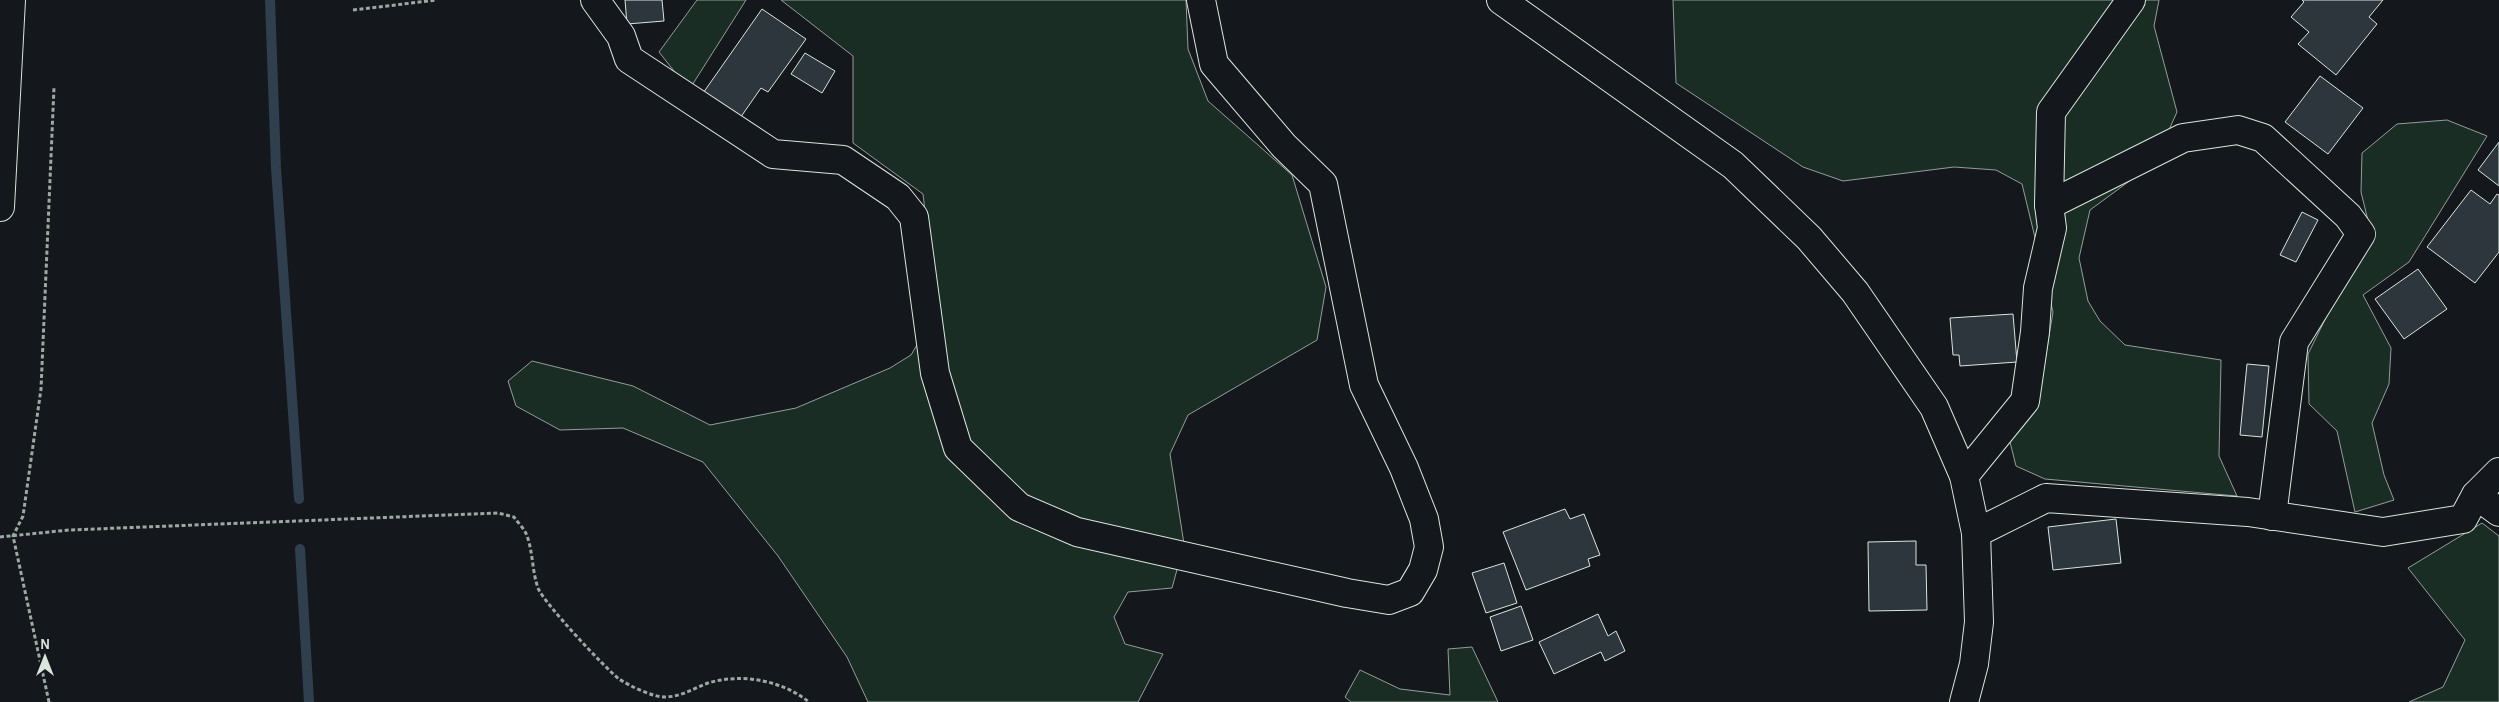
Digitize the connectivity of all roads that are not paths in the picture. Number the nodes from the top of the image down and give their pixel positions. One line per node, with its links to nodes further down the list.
1 (11, 0): 7 (street)
2 (595, 0): 3 (street)
3 (1201, 0)
4 (1501, 0): 9 (street)
5 (2132, 0): 6 (street)
6 (2049, 205): 9 (street); 12 (street)
7 (0, 207)
8 (2499, 472): 10 (street)
9 (1964, 476): 13 (street)
10 (2476, 495): 11 (street); 12 (street)
11 (2499, 512)
12 (2272, 516): 13 (street)
13 (1976, 533): 14 (street)
14 (1964, 702)

